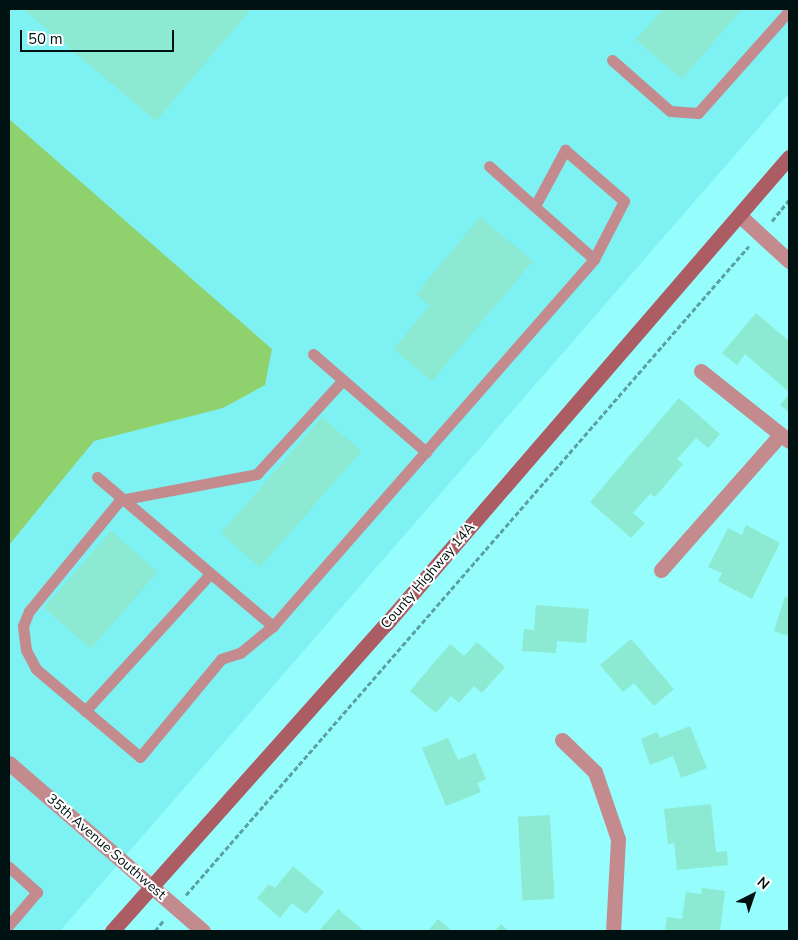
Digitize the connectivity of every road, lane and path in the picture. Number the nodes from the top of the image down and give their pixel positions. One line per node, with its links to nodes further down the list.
1 (789, 11): 2 (lane)
2 (612, 60)
3 (789, 157): 7 (main road, County Highway 14A)
4 (488, 166): 6 (lane)
5 (789, 200): 8 (path)
6 (535, 206): 9 (lane); 9 (lane)
7 (739, 215): 8 (street); 25 (main road, County Highway 14A)
8 (760, 234): 10 (street); 26 (path)
9 (594, 259): 15 (lane)
10 (789, 261)
11 (313, 354): 13 (lane)
12 (701, 371): 14 (street)
13 (343, 380): 15 (lane); 17 (lane)
14 (784, 438): 18 (street)
15 (426, 452): 20 (lane)
16 (97, 477): 17 (lane)
17 (120, 500): 19 (lane); 21 (lane)
18 (661, 570)
19 (210, 574): 20 (lane); 21 (lane)
20 (273, 626): 21 (lane)
21 (85, 711)
22 (562, 740): 30 (street)
23 (9, 763): 25 (street, 35th Avenue Southwest)
24 (9, 867): 27 (lane)
25 (150, 886): 28 (main road, County Highway 14A); 29 (street, 35th Avenue Southwest)
26 (194, 886)
27 (9, 925)
28 (112, 931)
29 (204, 931)
30 (613, 931)

